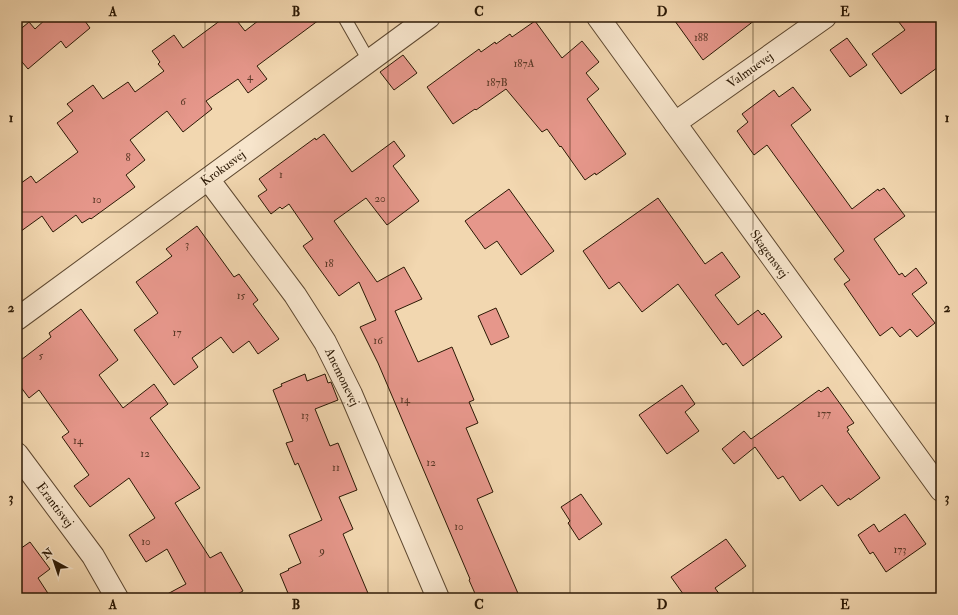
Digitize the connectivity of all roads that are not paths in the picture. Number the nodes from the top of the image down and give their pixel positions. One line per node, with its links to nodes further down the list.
1 (344, 17): 5 (lane)
2 (429, 17): 5 (street, Krokusvej)
3 (598, 17): 6 (street, Skagensvej)
4 (824, 17): 6 (street, Valmuevej)
5 (369, 61): 7 (street, Krokusvej)
6 (675, 123): 10 (street, Skagensvej)
7 (208, 179): 8 (street, Krokusvej); 12 (street, Anemonevej)
8 (17, 319)
9 (17, 454): 11 (street, Erantisvej)
10 (941, 490)
11 (117, 598)
12 (438, 598)

